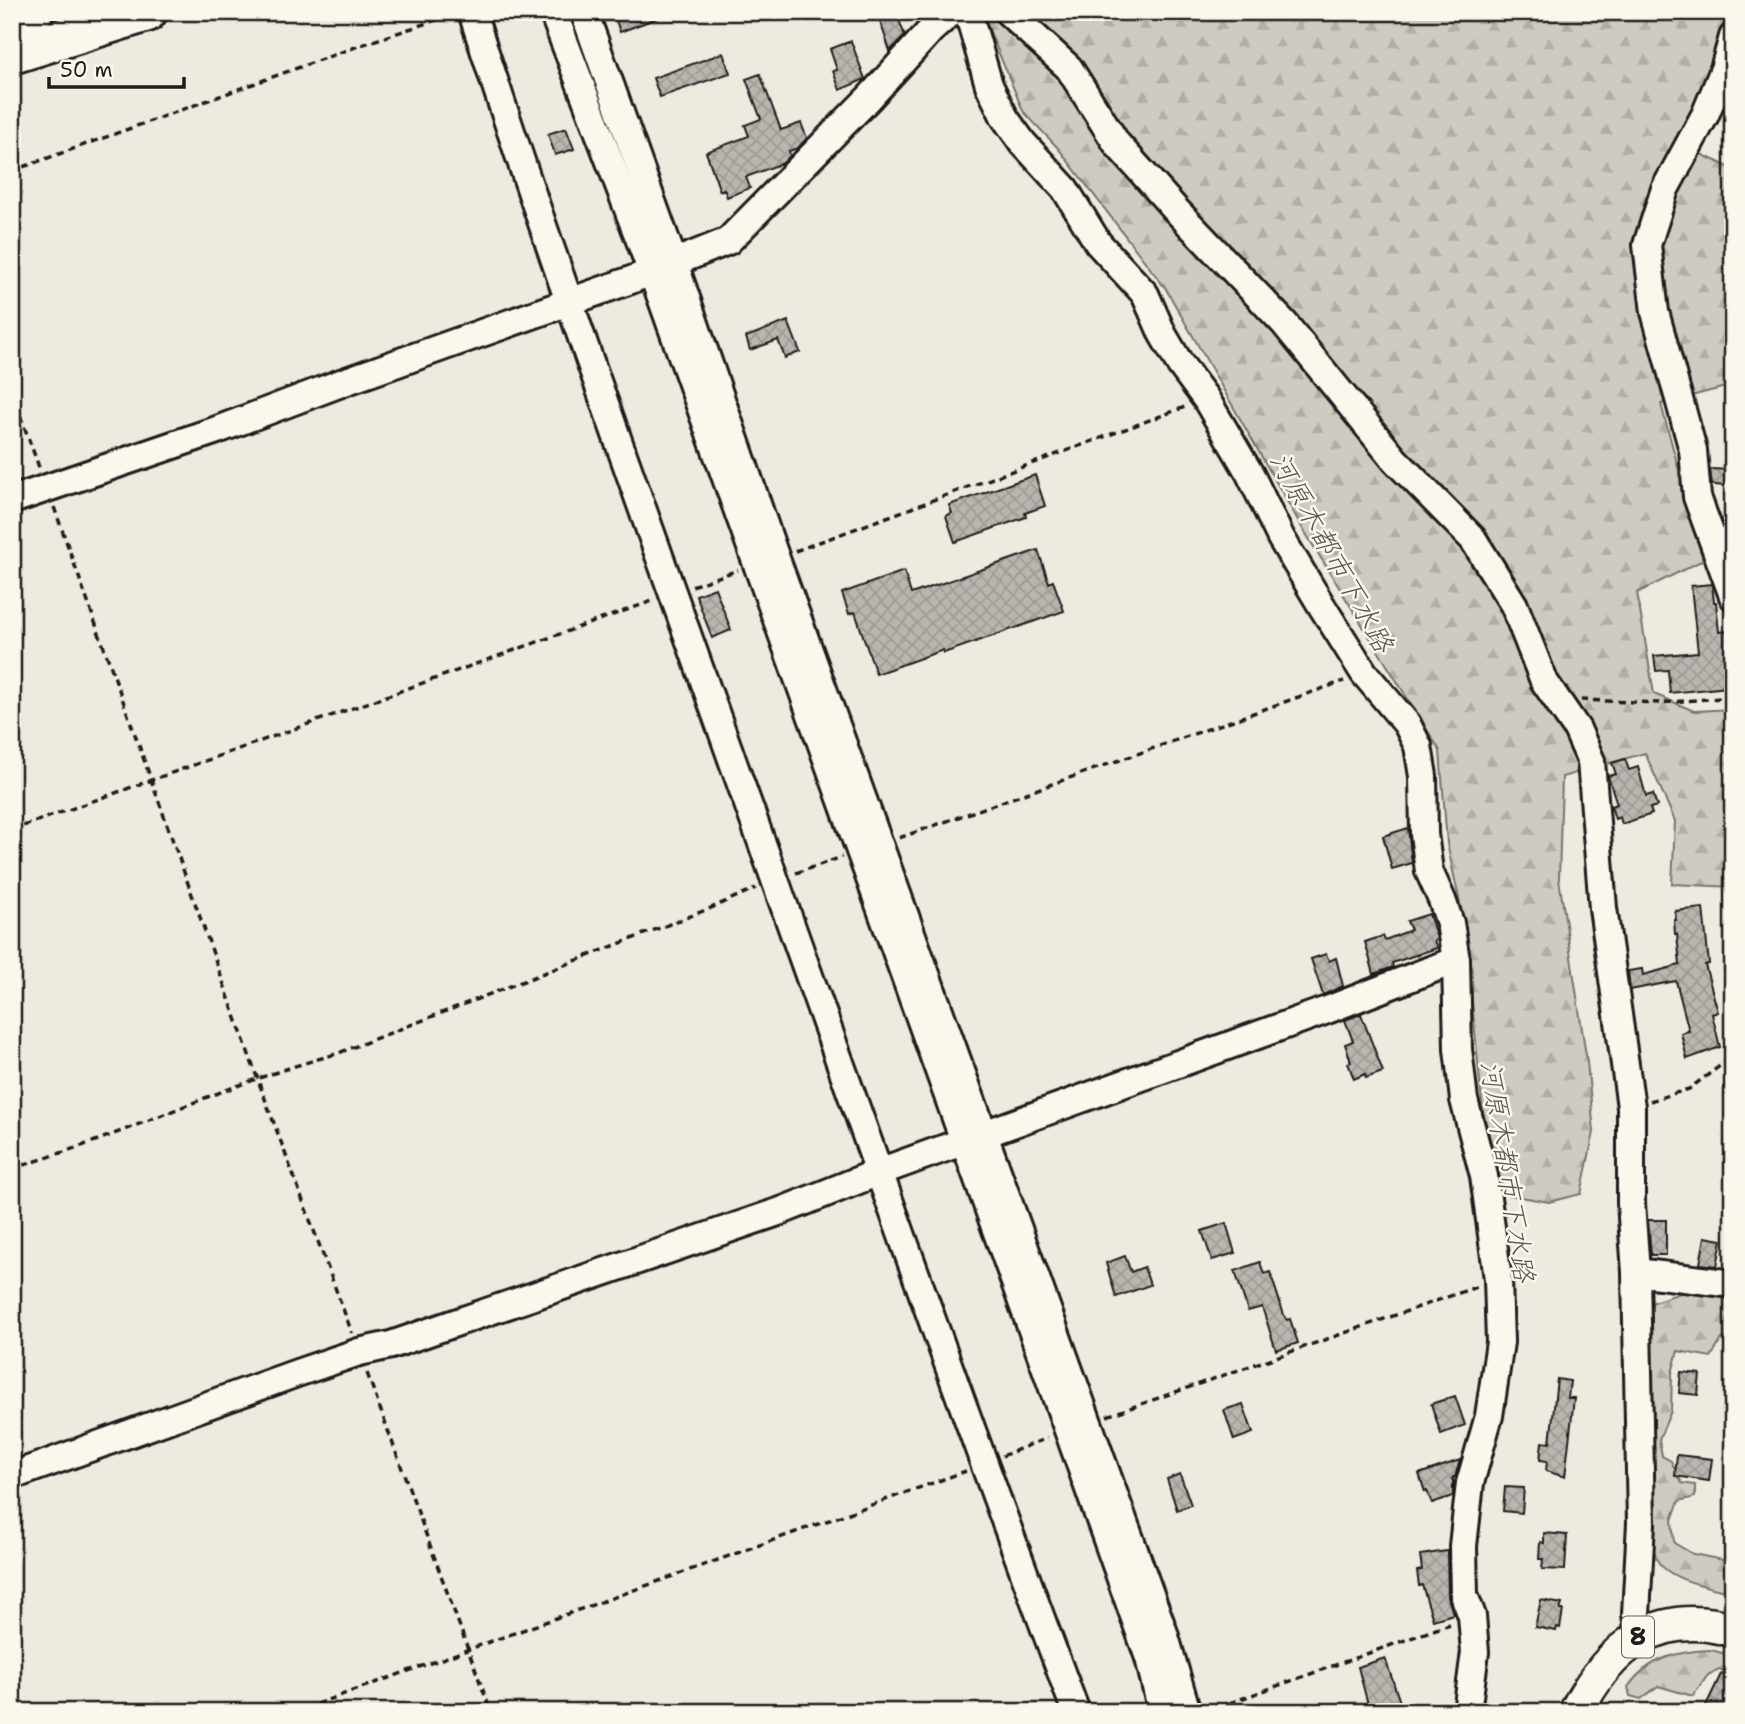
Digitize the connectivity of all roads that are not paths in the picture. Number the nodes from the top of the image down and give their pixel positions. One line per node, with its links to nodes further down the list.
1 (33, 12): 9 (highway)
2 (147, 12): 11 (highway)
3 (472, 12): 13 (street)
4 (553, 12): 12 (street)
5 (584, 12): 12 (street)
6 (951, 12): 12 (street)
7 (968, 12): 16 (street)
8 (1008, 12): 19 (street)
9 (12, 20)
10 (1733, 37): 15 (street)
11 (12, 54)
12 (663, 268): 13 (street); 17 (street); 17 (street)
13 (569, 301): 14 (street); 18 (street)
14 (12, 500)
15 (1733, 596)
16 (1456, 960): 17 (street); 28 (street)
17 (973, 1138): 18 (street); 21 (street)
18 (879, 1172): 22 (street); 25 (street)
19 (1636, 1272): 20 (street); 24 (street)
20 (1733, 1284)
21 (1079, 1426): 26 (street); 27 (street)
22 (12, 1476)
23 (1733, 1630): 24 (main road, 8)
24 (1639, 1636): 29 (main road, 8)
25 (1076, 1712)
26 (1162, 1712)
27 (1187, 1712)
28 (1467, 1712)
29 (1576, 1712)

